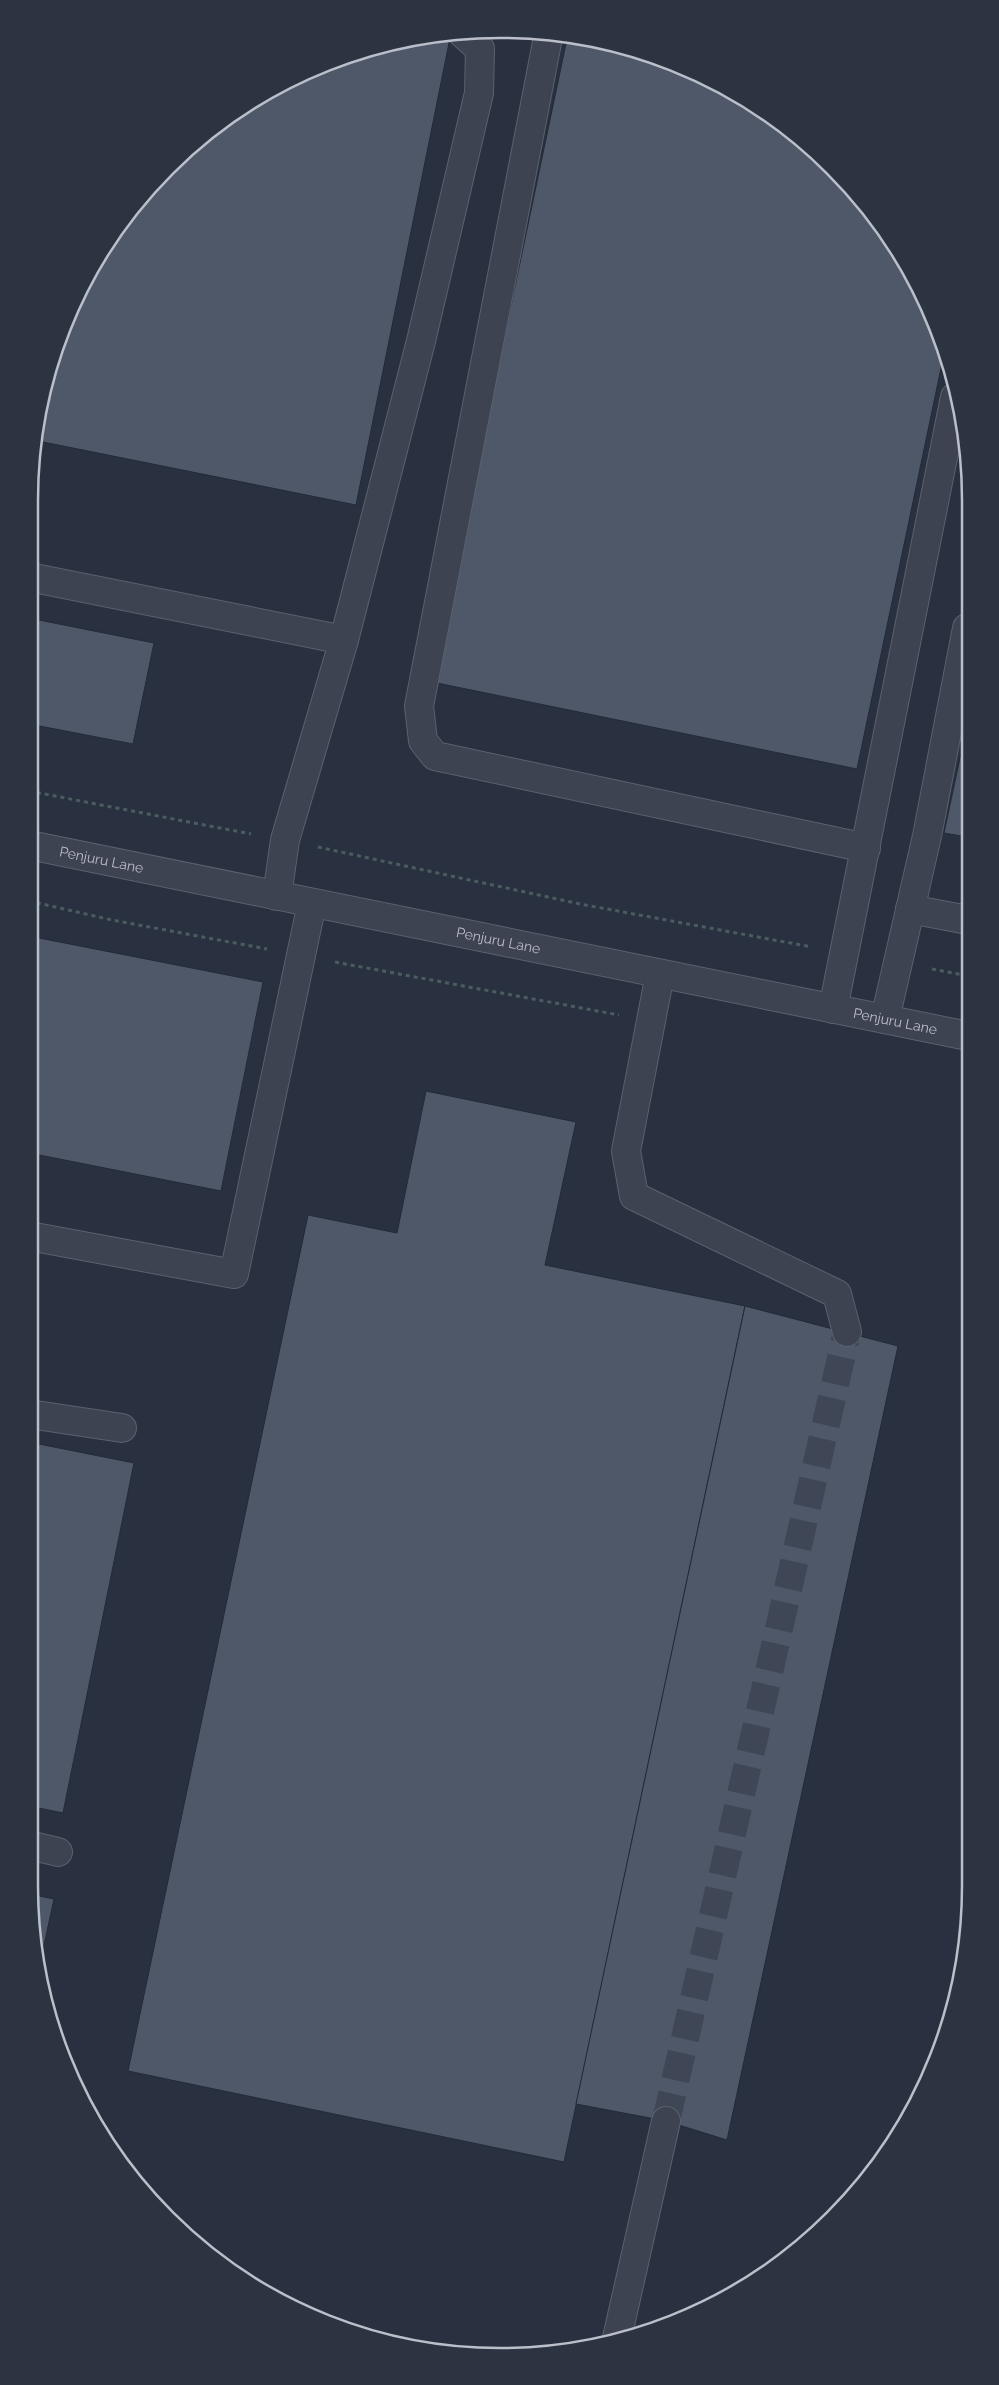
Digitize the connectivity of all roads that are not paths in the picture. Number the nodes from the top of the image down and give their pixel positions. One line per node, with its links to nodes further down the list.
1 (468, 38): 5 (street)
2 (548, 40): 8 (street)
3 (953, 408): 8 (street)
4 (38, 579): 5 (street)
5 (344, 640): 9 (street)
6 (962, 653): 11 (street)
7 (38, 847): 9 (street, Penjuru Lane)
8 (866, 848): 14 (street)
9 (277, 896): 10 (street, Penjuru Lane)
10 (312, 903): 13 (street, Penjuru Lane); 17 (street)
11 (910, 909): 12 (street); 15 (street)
12 (962, 919)
13 (660, 974): 14 (street, Penjuru Lane); 18 (street)
14 (833, 1009): 15 (street, Penjuru Lane)
15 (885, 1019): 16 (street, Penjuru Lane)
16 (962, 1035)
17 (38, 1238)
18 (847, 1332)
19 (38, 1415): 20 (street)
20 (122, 1428)
21 (38, 1847): 22 (street)
22 (58, 1852)
23 (666, 2122): 24 (street)
24 (618, 2332)

